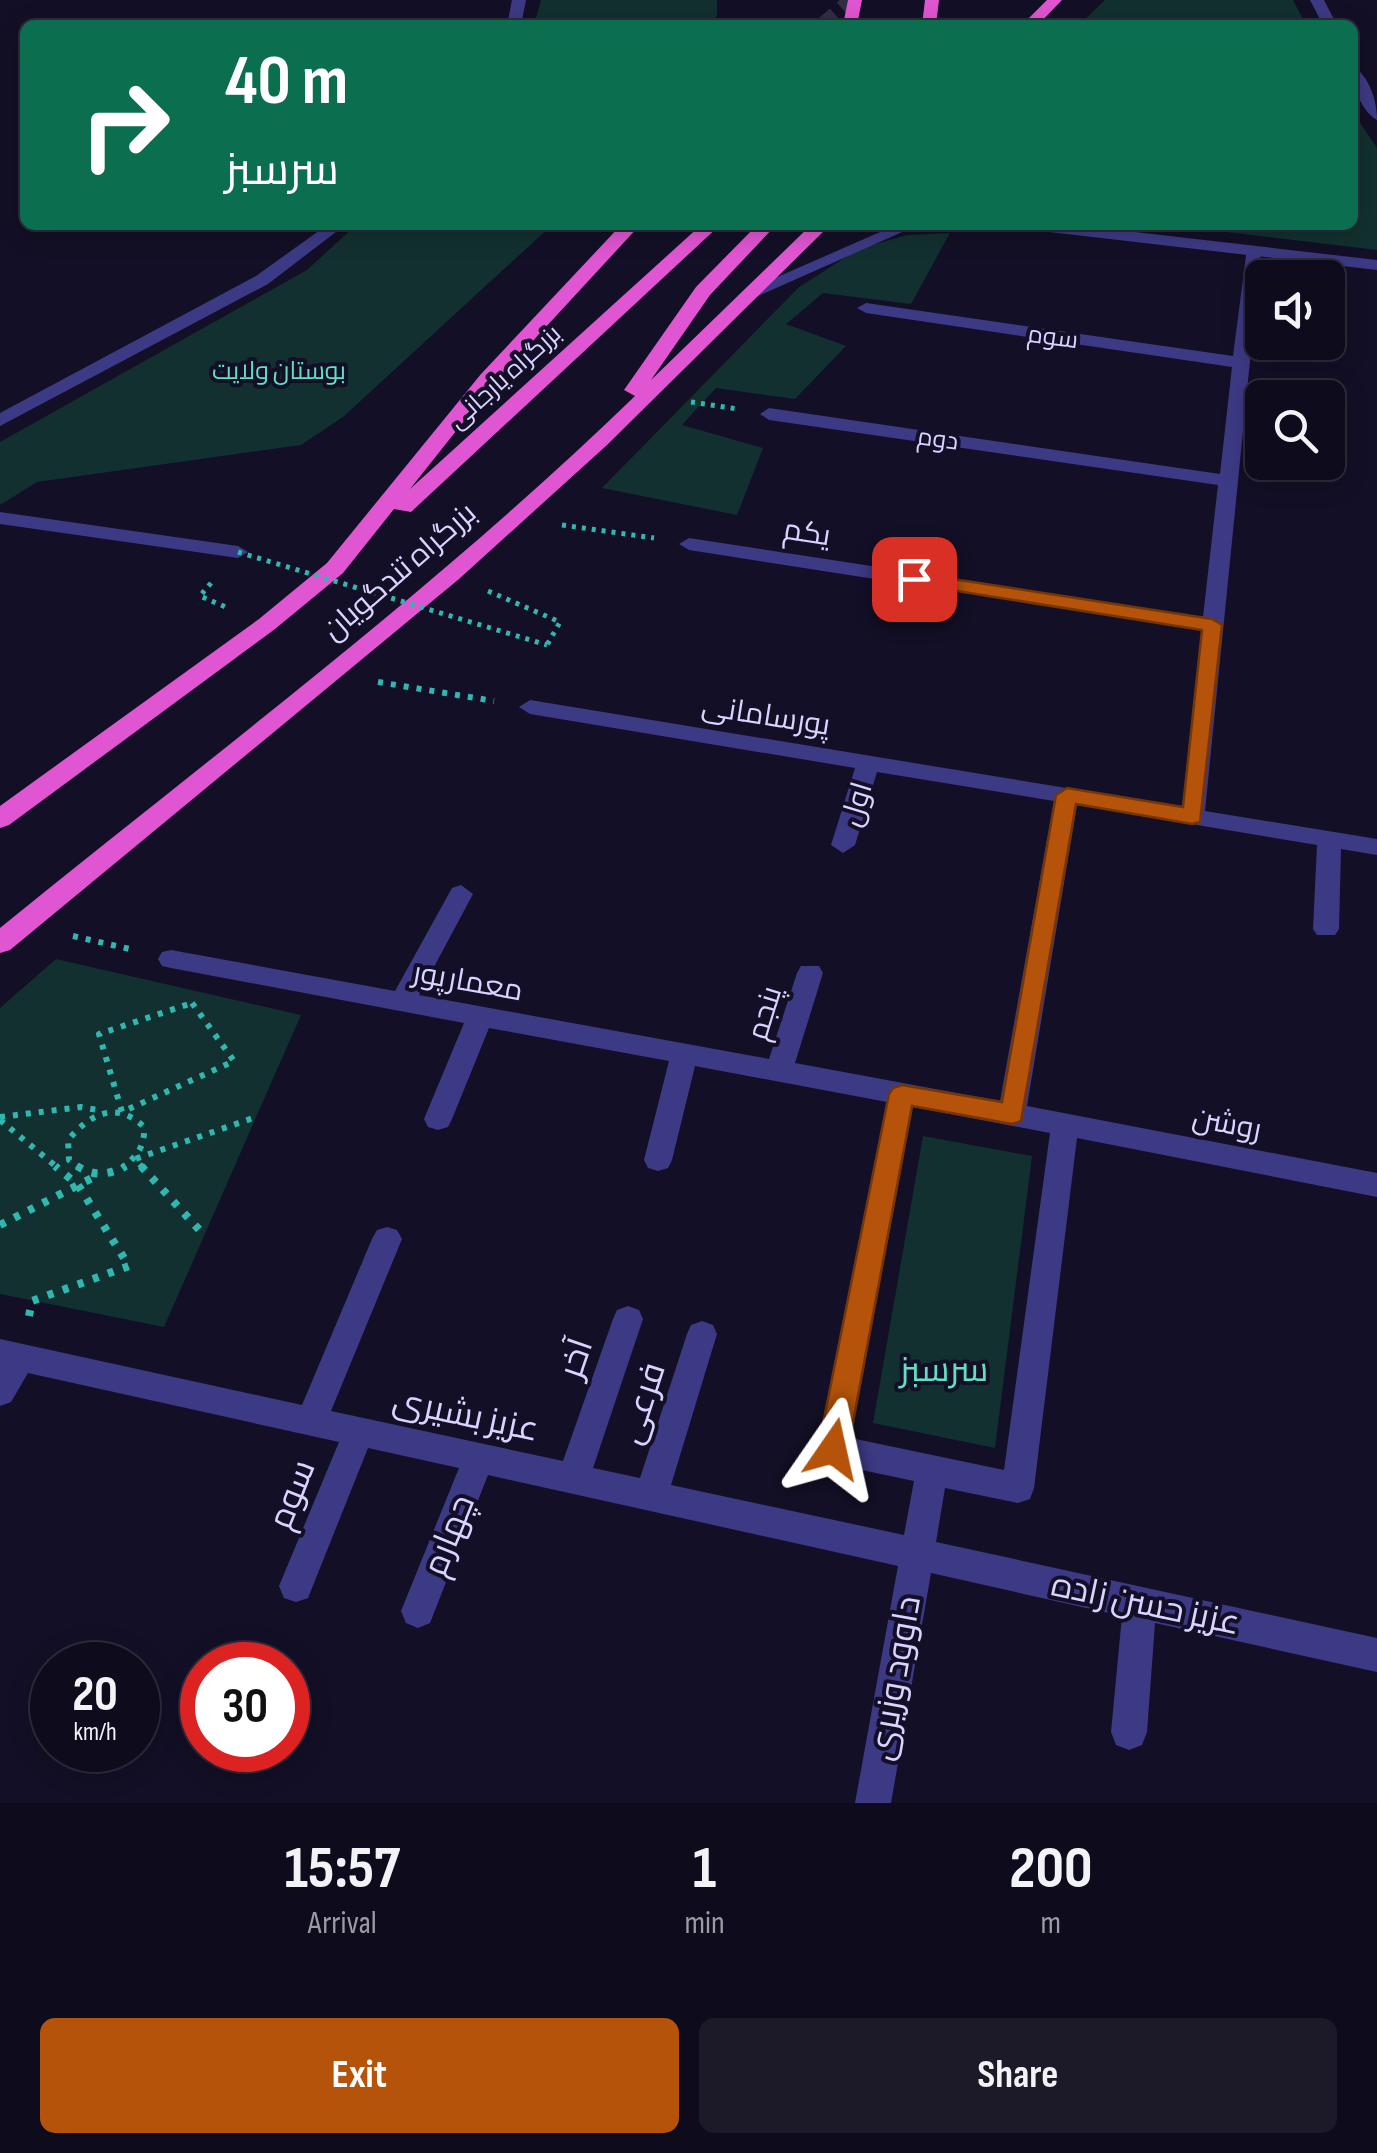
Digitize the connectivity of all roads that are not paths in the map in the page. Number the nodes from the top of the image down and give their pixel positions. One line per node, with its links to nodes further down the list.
1 (1056, 0): 2 (highway)
2 (1034, 20)
3 (1358, 80): 4 (street)
4 (1377, 116)
5 (331, 230): 18 (street)
6 (626, 230): 24 (highway, بزرگراه تندگویان)
7 (706, 230): 24 (highway, بزرگراه یارجانی)
8 (762, 230): 19 (highway)
9 (816, 230): 14 (highway, بزرگراه تندگویان)
10 (894, 230): 14 (street)
11 (1074, 230): 12 (street)
12 (1252, 251): 13 (street); 16 (street)
13 (1377, 265)
14 (750, 293): 19 (highway, بزرگراه تندگویان)
15 (866, 308): 16 (street, سوم)
16 (1241, 363): 20 (street)
17 (769, 414): 20 (street, دوم)
18 (0, 420)
19 (600, 441): 36 (highway, بزرگراه تندگویان)
20 (1228, 481): 25 (street)
21 (0, 518): 23 (street)
22 (690, 544): 25 (street, یکم)
23 (238, 552)
24 (335, 568): 30 (highway, بزرگراه تندگویان)
25 (1212, 625): 29 (street)
26 (530, 706): 27 (street, پورسامانی)
27 (868, 763): 28 (street, پورسامانی); 32 (street, اول)
28 (1067, 795): 29 (street, پورسامانی); 44 (street)
29 (1192, 816): 31 (street, پورسامانی)
30 (0, 820)
31 (1329, 839): 33 (street, پورسامانی); 35 (street)
32 (844, 845)
33 (1377, 847)
34 (461, 894): 39 (street)
35 (1326, 929)
36 (0, 943)
37 (171, 959): 39 (street, معمارپور)
38 (810, 973): 42 (street, پنجم)
39 (402, 1002): 40 (street, معمارپور)
40 (480, 1016): 41 (street, معمارپور); 45 (street)
41 (684, 1054): 42 (street, معمارپور); 47 (street)
42 (780, 1072): 43 (street, معمارپور)
43 (902, 1094): 44 (street); 57 (street)
44 (1012, 1114): 46 (street)
45 (438, 1119)
46 (1064, 1125): 48 (street, روشن); 57 (street)
47 (658, 1160)
48 (1377, 1185)
49 (387, 1239): 54 (street)
50 (628, 1319): 58 (street, آخر)
51 (702, 1334): 59 (street, فرعی)
52 (10, 1354): 53 (street); 54 (street, عزیز بشیری)
53 (0, 1392)
54 (311, 1422): 55 (street, عزیز بشیری)
55 (359, 1432): 56 (street, عزیز بشیری); 61 (street, سوم)
56 (479, 1458): 58 (street, عزیز بشیری); 63 (street, چهارم)
57 (932, 1472): 60 (street, داوود وزیری)
58 (573, 1478): 59 (street, عزیز بشیری)
59 (651, 1496): 60 (street, عزیز بشیری)
60 (916, 1553): 62 (street, عزیز حسن زاده); 66 (street, داوود وزیری)
61 (296, 1586)
62 (1140, 1601): 64 (street, عزیز حسن زاده); 65 (street)
63 (418, 1611)
64 (1377, 1655)
65 (1129, 1732)
66 (872, 1803)

